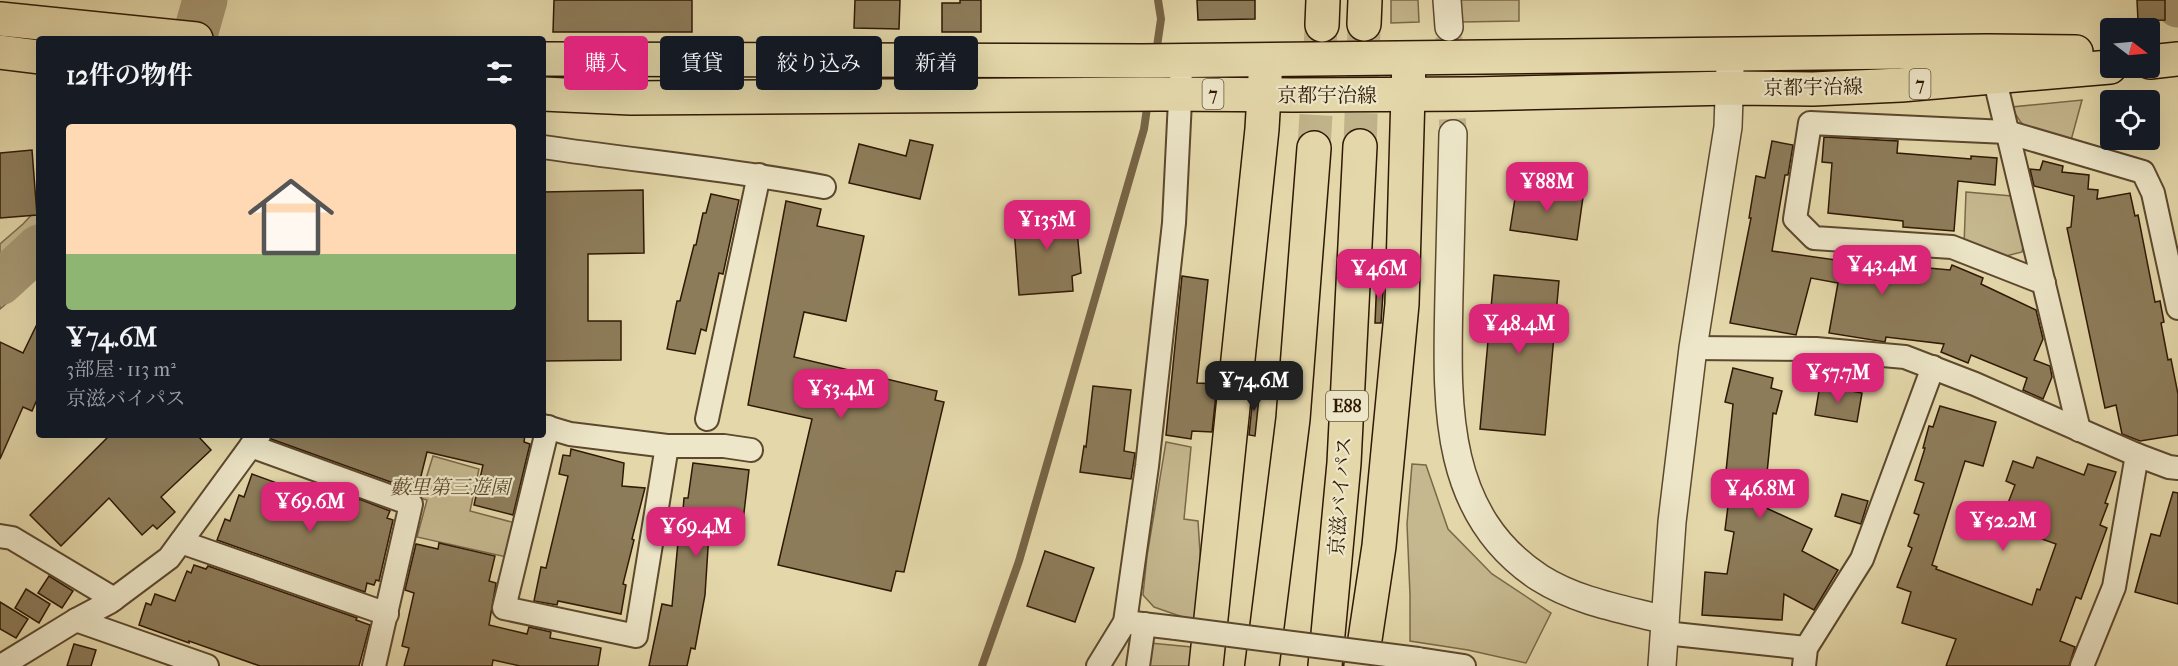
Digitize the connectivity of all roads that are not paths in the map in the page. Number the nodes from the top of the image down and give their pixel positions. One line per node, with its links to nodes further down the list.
1 (1447, 0): 3 (street)
2 (0, 19): 4 (main road)
3 (1449, 27)
4 (166, 36)
5 (0, 52): 10 (main road)
6 (2160, 52): 8 (main road)
7 (2100, 53): 17 (main road, 京都宇治線 / 7)
8 (2178, 53)
9 (1730, 54): 11 (main road, 京都宇治線 / 7); 17 (main road, 京都宇治線 / 7); 19 (street)
10 (36, 57)
11 (1409, 58): 14 (main road, 京都宇治線 / 7); 22 (main road)
12 (2178, 58): 16 (main road)
13 (546, 59): 15 (main road, 京都宇治線 / 7)
14 (1266, 60): 15 (main road, 京都宇治線 / 7); 23 (main road)
15 (1164, 61): 21 (street)
16 (2160, 61)
17 (1991, 64): 18 (main road, 京都宇治線 / 7); 19 (main road, 京都宇治線 / 7); 24 (street)
18 (2100, 67)
19 (1730, 88): 22 (main road, 京都宇治線 / 7); 34 (street)
20 (546, 94): 21 (main road, 京都宇治線 / 7)
21 (1160, 94): 23 (main road, 京都宇治線 / 7); 50 (street)
22 (1408, 94): 23 (main road, 京都宇治線 / 7); 61 (main road)
23 (1265, 95): 58 (main road)
24 (2007, 132): 31 (street); 32 (street); 32 (street)
25 (1453, 134): 51 (street)
26 (1360, 146): 60 (main road, 京滋バイパス / E88)
27 (546, 147): 29 (street)
28 (1314, 148): 59 (main road)
29 (759, 175): 30 (street); 36 (street)
30 (824, 188)
31 (2175, 280): 33 (street)
32 (2044, 283): 38 (street)
33 (2178, 308)
34 (1693, 348): 35 (street); 51 (street)
35 (1933, 367): 38 (street); 52 (street)
36 (709, 420)
37 (546, 427): 41 (street)
38 (2079, 430): 43 (street)
39 (543, 438): 41 (street)
40 (255, 441): 46 (street); 48 (street)
41 (666, 446): 42 (street)
42 (751, 450)
43 (2137, 455): 44 (street); 64 (street)
44 (2178, 468)
45 (0, 536): 47 (street)
46 (181, 542): 47 (street); 48 (street)
47 (114, 598): 49 (street)
48 (387, 614): 55 (street)
49 (76, 620): 53 (street); 54 (street)
50 (1135, 623): 56 (street); 57 (street); 62 (street, bridge)
51 (1665, 627): 52 (street); 63 (street)
52 (1805, 657)
53 (1, 666)
54 (207, 666)
55 (374, 666)
56 (1098, 666)
57 (1138, 666)
58 (1206, 666)
59 (1262, 666)
60 (1325, 666)
61 (1360, 666)
62 (1464, 666)
63 (1662, 666)
64 (2082, 666)

